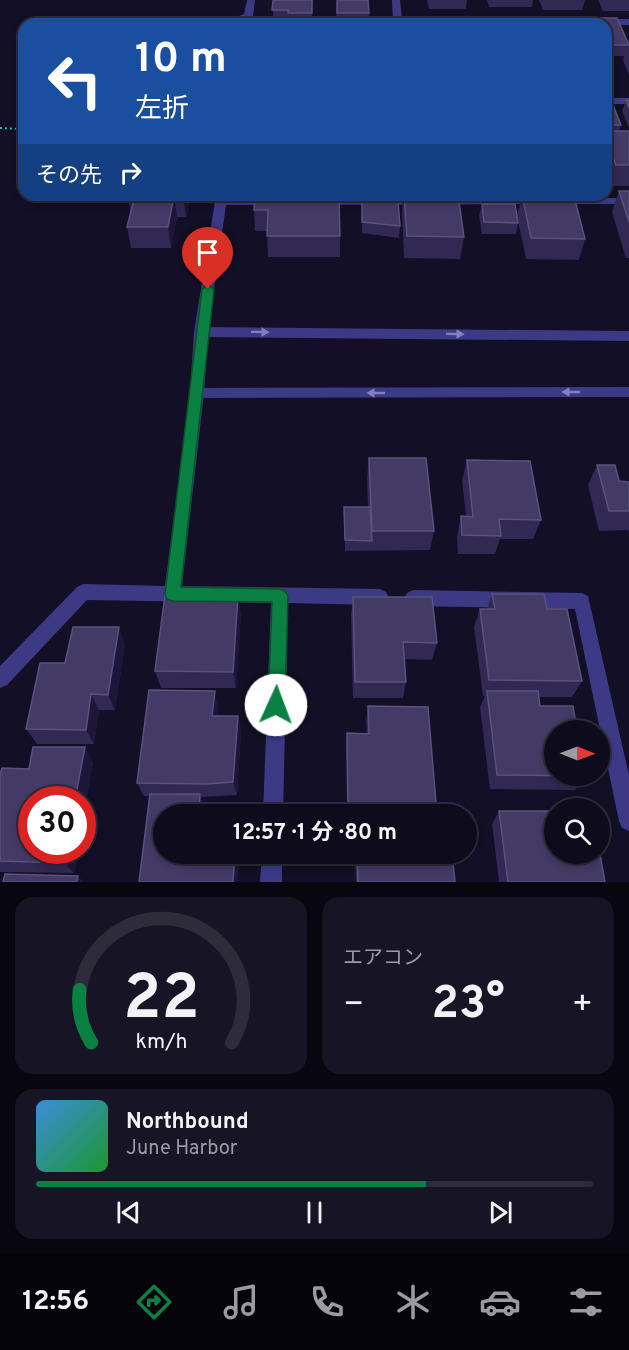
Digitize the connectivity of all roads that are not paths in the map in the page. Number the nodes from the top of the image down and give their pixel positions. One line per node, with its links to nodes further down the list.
1 (251, 0): 3 (street)
2 (396, 0): 4 (street)
3 (247, 18)
4 (398, 18)
5 (612, 22): 6 (street)
6 (629, 22)
7 (612, 101): 8 (street)
8 (629, 101)
9 (222, 201): 12 (street)
10 (612, 201): 11 (street)
11 (629, 201)
12 (201, 332): 13 (street, one-way to 13); 15 (street)
13 (629, 336)
14 (629, 392): 15 (street, one-way to 15)
15 (197, 393): 16 (street)
16 (173, 594): 17 (street); 18 (street)
17 (280, 596): 19 (street); 20 (street)
18 (0, 679)
19 (273, 804)
20 (629, 821)
21 (272, 864): 22 (street)
22 (271, 882)

